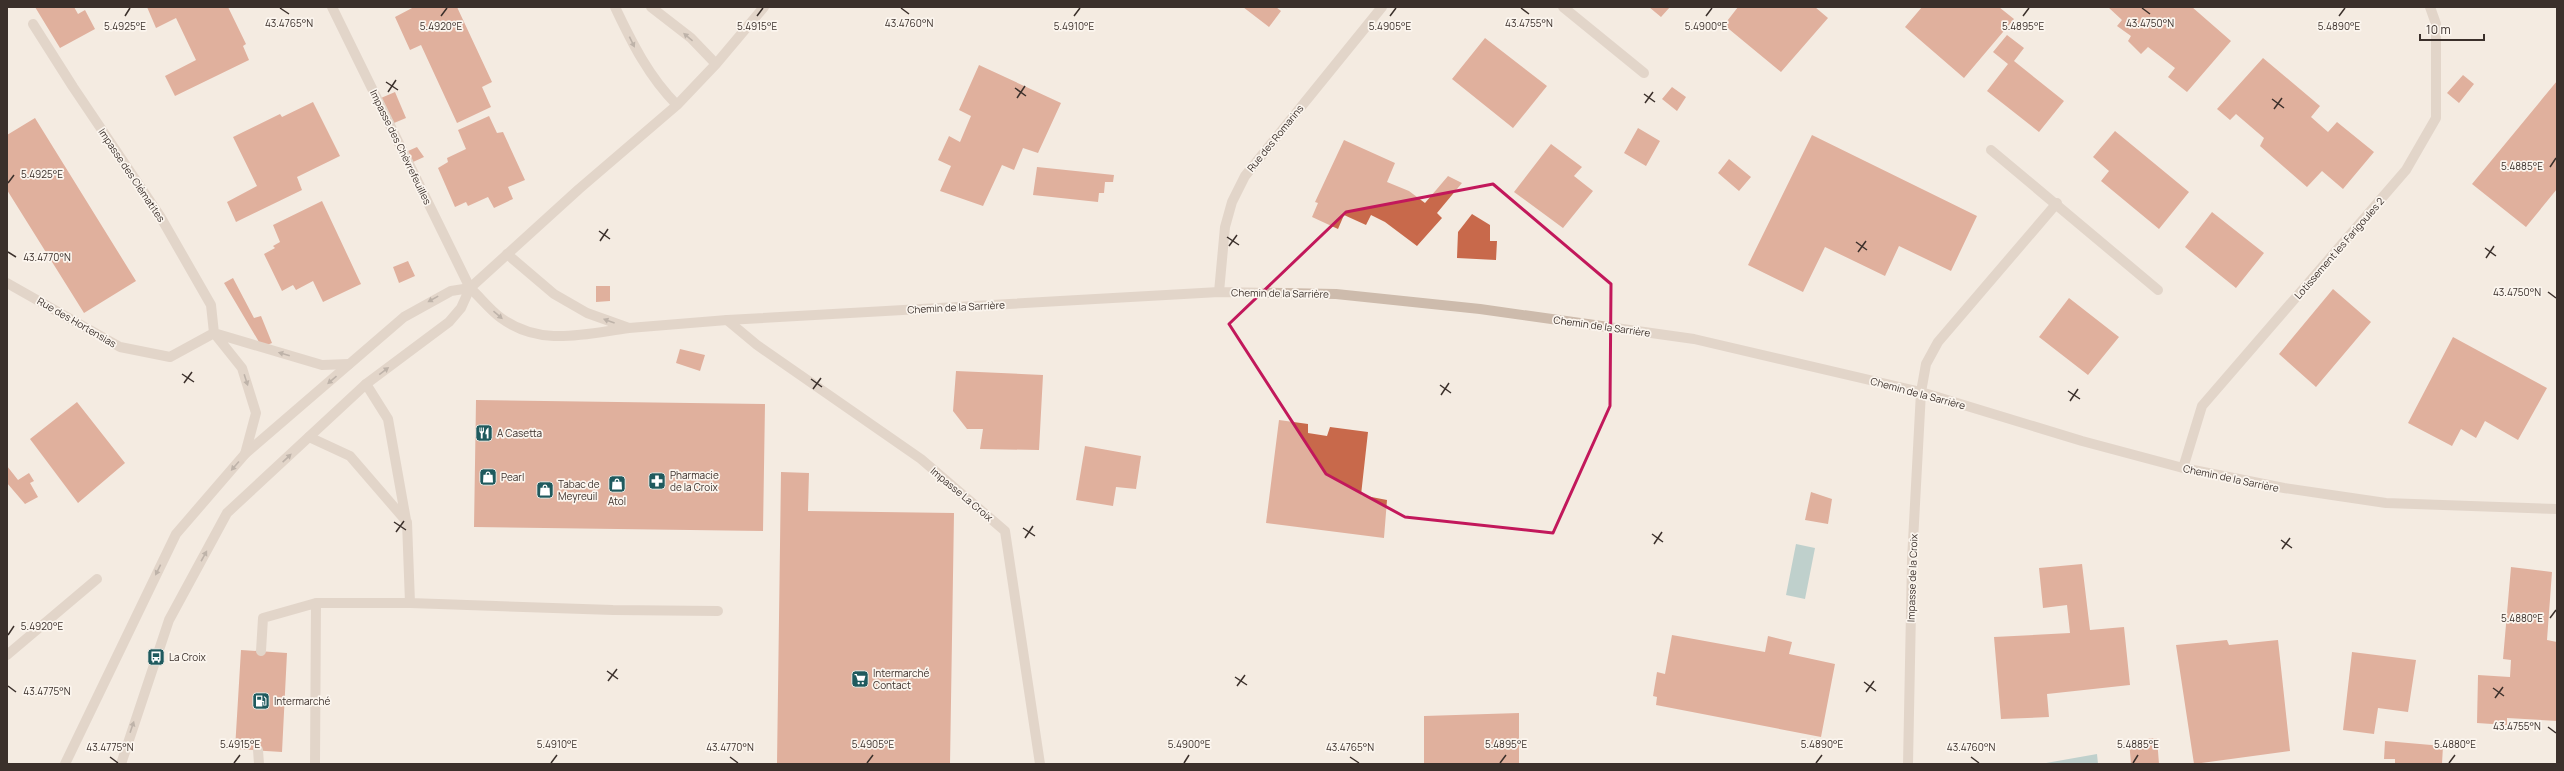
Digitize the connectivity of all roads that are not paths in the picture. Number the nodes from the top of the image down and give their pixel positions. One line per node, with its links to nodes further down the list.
1 (332, 7): 16 (street, Impasse des Chèvrefeuilles)
2 (615, 7): 11 (street, one-way to 11)
3 (651, 7): 9 (street, one-way to 3)
4 (764, 7): 9 (street)
5 (1382, 7): 18 (street, Rue des Romarins)
6 (1563, 7): 10 (street)
7 (2430, 7): 27 (street, Lotissement les Farigoules 2)
8 (33, 24): 21 (street, Impasse des Clématites)
9 (716, 64): 11 (street)
10 (1644, 73)
11 (676, 106): 14 (street)
12 (1992, 150): 13 (street)
13 (2057, 203): 17 (street); 24 (street, Impasse de la Croix)
14 (507, 254): 16 (street); 20 (street, one-way to 14)
15 (7, 283): 21 (street, Rue des Hortensias)
16 (470, 288): 20 (street, Impasse des Chèvrefeuilles, one-way to 20); 22 (street, one-way to 22); 23 (street, one-way to 16)
17 (2158, 290)
18 (1219, 292): 19 (street, Chemin de la Sarrière); 24 (street, Chemin de la Sarrière)
19 (727, 320): 20 (street, Chemin de la Sarrière); 41 (street, Impasse La Croix)
20 (629, 328)
21 (214, 333): 22 (street, one-way to 21); 26 (street, one-way to 26)
22 (349, 364): 26 (street, one-way to 26)
23 (366, 384): 25 (street); 29 (street)
24 (1921, 392): 27 (street, Chemin de la Sarrière); 42 (street, Impasse de la Croix)
25 (309, 438): 29 (street); 38 (street, one-way to 25)
26 (245, 454): 37 (street, one-way to 37)
27 (2183, 468): 28 (street, Chemin de la Sarrière)
28 (2557, 509)
29 (407, 522): 32 (street)
30 (96, 579): 35 (street)
31 (316, 603): 32 (street); 34 (street); 40 (street)
32 (410, 603): 33 (street)
33 (718, 611)
34 (261, 651)
35 (7, 655)
36 (258, 750): 39 (street)
37 (65, 764)
38 (121, 764)
39 (259, 764)
40 (314, 764)
41 (1040, 764)
42 (1908, 764)

